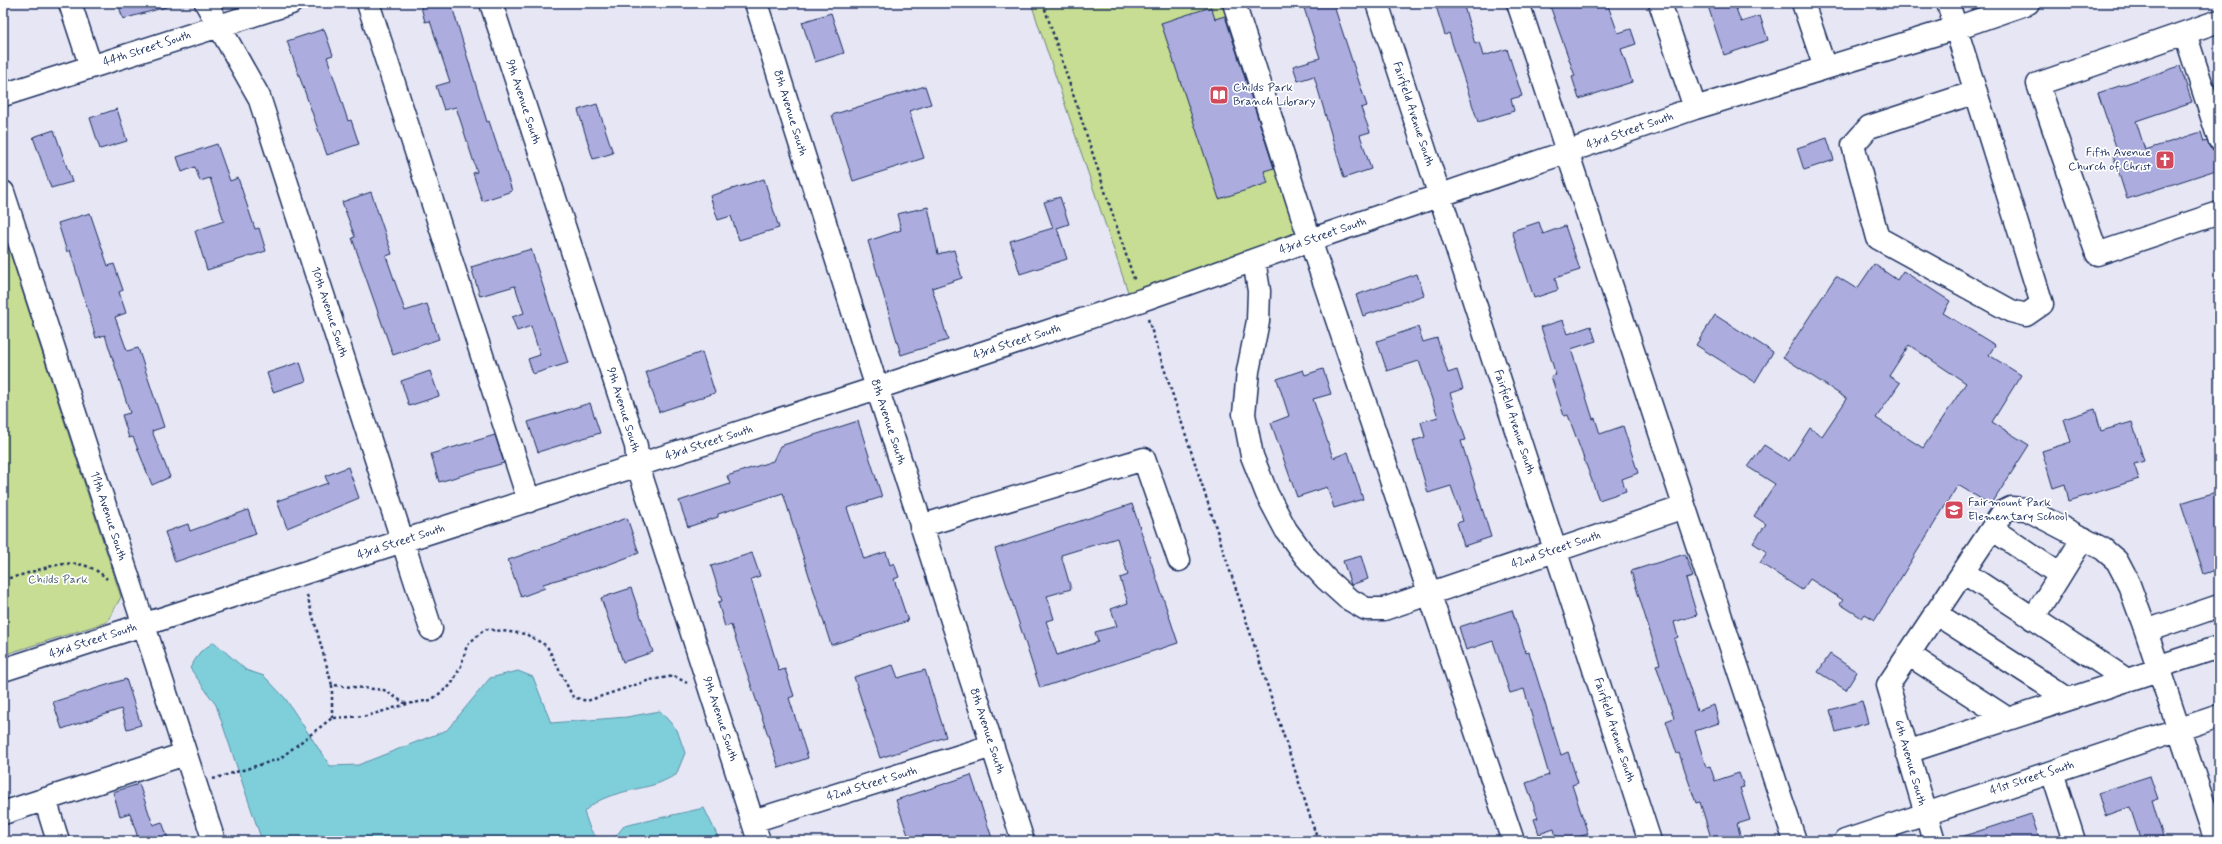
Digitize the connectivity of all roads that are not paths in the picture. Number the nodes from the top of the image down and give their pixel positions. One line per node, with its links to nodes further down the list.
1 (70, 3): 18 (street)
2 (206, 3): 15 (street, 10th Avenue South)
3 (291, 3): 15 (street, 44th Street South)
4 (368, 3): 32 (street)
5 (491, 3): 31 (street, 9th Avenue South)
6 (756, 3): 30 (street, 8th Avenue South)
7 (1234, 3): 28 (street)
8 (1377, 3): 26 (street, Fairfield Avenue South)
9 (1518, 3): 24 (street)
10 (1660, 3): 22 (street)
11 (1803, 3): 19 (street)
12 (1948, 3): 16 (street)
13 (2028, 3): 16 (street, 43rd Street South)
14 (2219, 21): 17 (street)
15 (219, 26): 18 (street, 44th Street South); 37 (street, 10th Avenue South)
16 (1956, 28): 19 (street, 43rd Street South); 20 (street)
17 (2185, 33): 23 (street); 27 (street)
18 (91, 67): 21 (street, 44th Street South)
19 (1825, 68): 22 (street, 43rd Street South)
20 (1976, 92): 20 (street)
21 (3, 95)
22 (1695, 108): 24 (street, 43rd Street South)
23 (2219, 139)
24 (1567, 152): 26 (street, 43rd Street South); 33 (street)
25 (3, 192): 46 (street, 11th Avenue South)
26 (1440, 196): 28 (street, 43rd Street South); 38 (street, Fairfield Avenue South)
27 (2219, 213)
28 (1310, 240): 29 (street, 43rd Street South); 42 (street)
29 (1254, 260): 30 (street, 43rd Street South); 42 (street, 42nd Street South)
30 (877, 388): 31 (street, 43rd Street South); 34 (street, 8th Avenue South)
31 (638, 466): 32 (street, 43rd Street South); 65 (street, 9th Avenue South)
32 (529, 501): 37 (street, 43rd Street South)
33 (1684, 507): 38 (street, 42nd Street South); 71 (street)
34 (921, 526): 39 (street); 58 (street, 8th Avenue South)
35 (1992, 528): 36 (street); 40 (street); 41 (street)
36 (2083, 538): 41 (street); 48 (street)
37 (404, 541): 46 (street, 43rd Street South); 47 (street, 10th Avenue South)
38 (1555, 550): 42 (street, 42nd Street South); 70 (street, Fairfield Avenue South)
39 (1179, 560)
40 (1963, 572): 44 (street); 45 (street)
41 (2059, 574): 45 (street)
42 (1428, 593): 69 (street)
43 (2219, 606): 48 (street)
44 (1935, 613): 50 (street); 54 (street)
45 (2033, 618): 53 (street)
46 (143, 625): 52 (street, 43rd Street South); 60 (street, 11th Avenue South)
47 (431, 629)
48 (2146, 631): 51 (street)
49 (2219, 647): 51 (street)
50 (1908, 654): 56 (street); 59 (street, 6th Avenue South)
51 (2158, 669): 53 (street); 57 (street)
52 (3, 670)
53 (2127, 680): 54 (street)
54 (2068, 700): 56 (street)
55 (2219, 716): 57 (street, 41st Street South)
56 (2008, 720): 59 (street)
57 (2179, 730): 61 (street, 41st Street South); 75 (street)
58 (992, 746): 65 (street, 42nd Street South); 68 (street, 8th Avenue South)
59 (1907, 752): 64 (street, 6th Avenue South)
60 (185, 754): 62 (street); 67 (street, 11th Avenue South)
61 (2052, 772): 64 (street, 41st Street South); 74 (street)
62 (45, 799): 63 (street); 66 (street)
63 (3, 813)
64 (1925, 814): 72 (street, 41st Street South); 73 (street, 6th Avenue South)
65 (756, 831)
66 (58, 841)
67 (214, 841)
68 (1023, 841)
69 (1513, 841)
70 (1650, 841)
71 (1795, 841)
72 (1845, 841)
73 (1934, 841)
74 (2074, 841)
75 (2216, 841)

